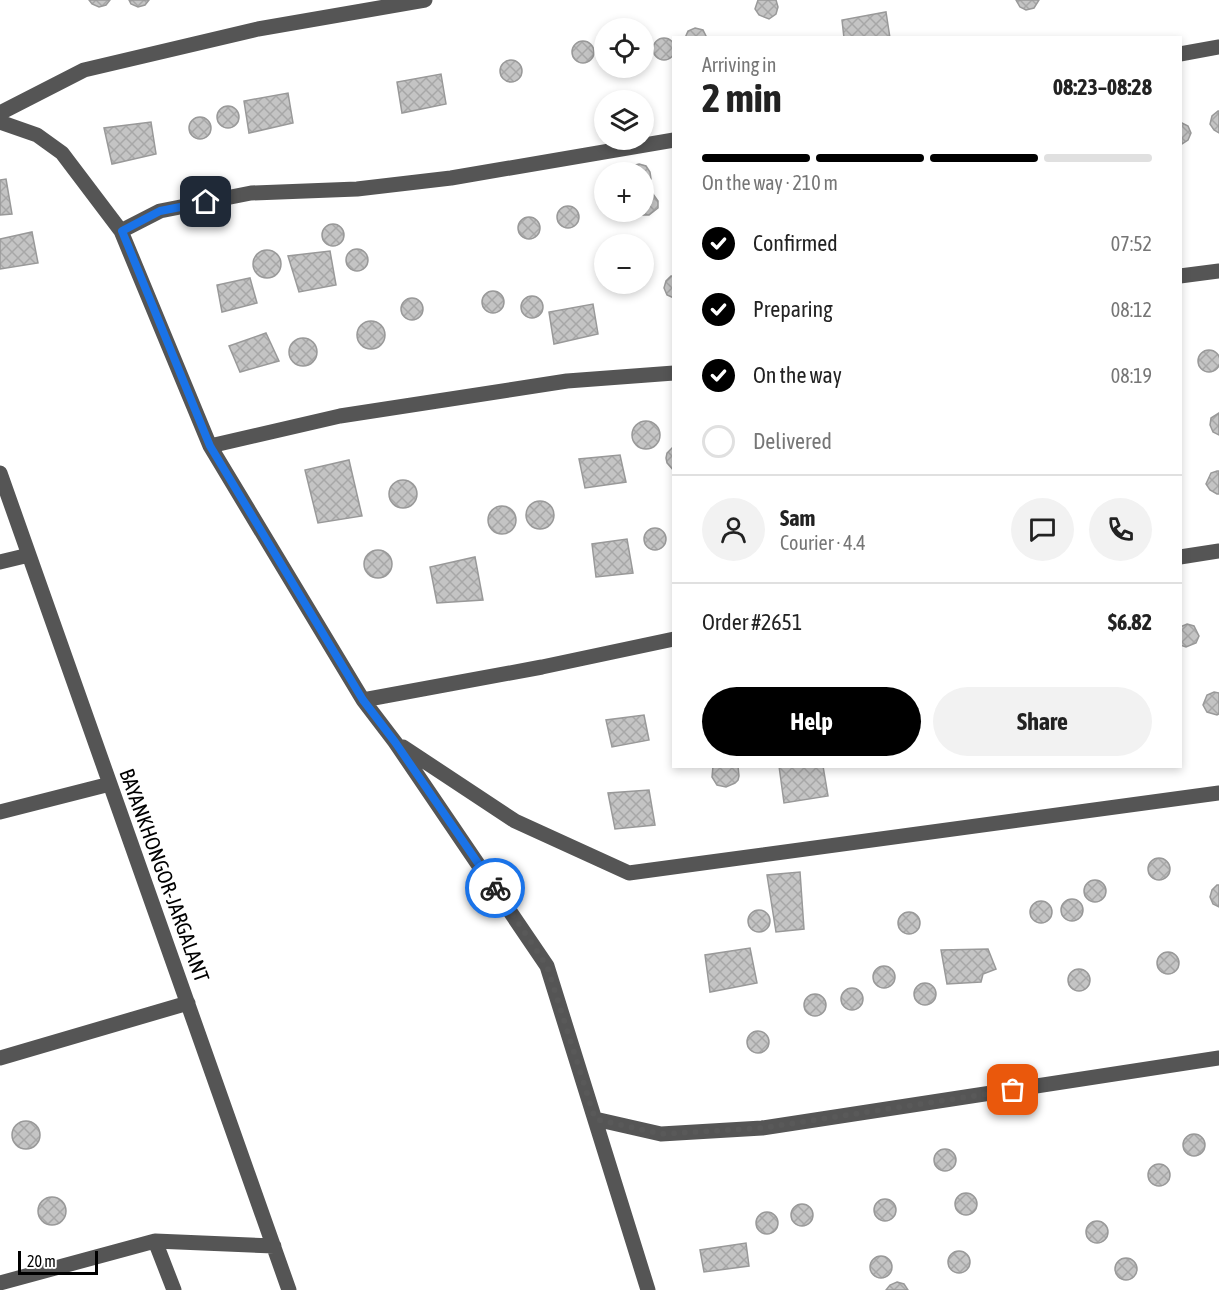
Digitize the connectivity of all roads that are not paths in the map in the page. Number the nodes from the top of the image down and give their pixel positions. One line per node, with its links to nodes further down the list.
1 (425, 0): 4 (street)
2 (1219, 47): 3 (street)
3 (1182, 54)
4 (0, 113)
5 (0, 122): 7 (street)
6 (672, 140): 7 (street)
7 (122, 231): 11 (street)
8 (1219, 271): 9 (street)
9 (1182, 276)
10 (672, 373): 11 (street)
11 (210, 446): 18 (street)
12 (0, 473): 14 (street, BAYANKHONGOR-JARGALANT)
13 (1219, 551): 15 (street)
14 (29, 555): 16 (street); 20 (street, BAYANKHONGOR-JARGALANT)
15 (1182, 556)
16 (0, 562)
17 (672, 639): 18 (street)
18 (363, 700): 19 (street)
19 (395, 742): 21 (street); 26 (street)
20 (110, 784): 22 (street); 23 (street, BAYANKHONGOR-JARGALANT)
21 (1219, 793)
22 (0, 812)
23 (188, 1003): 24 (street); 28 (street, BAYANKHONGOR-JARGALANT)
24 (0, 1058)
25 (1219, 1058): 26 (street)
26 (595, 1119): 32 (street)
27 (155, 1241): 28 (street); 29 (street); 30 (street)
28 (274, 1246): 31 (street, BAYANKHONGOR-JARGALANT)
29 (0, 1283)
30 (174, 1290)
31 (290, 1290)
32 (648, 1290)

